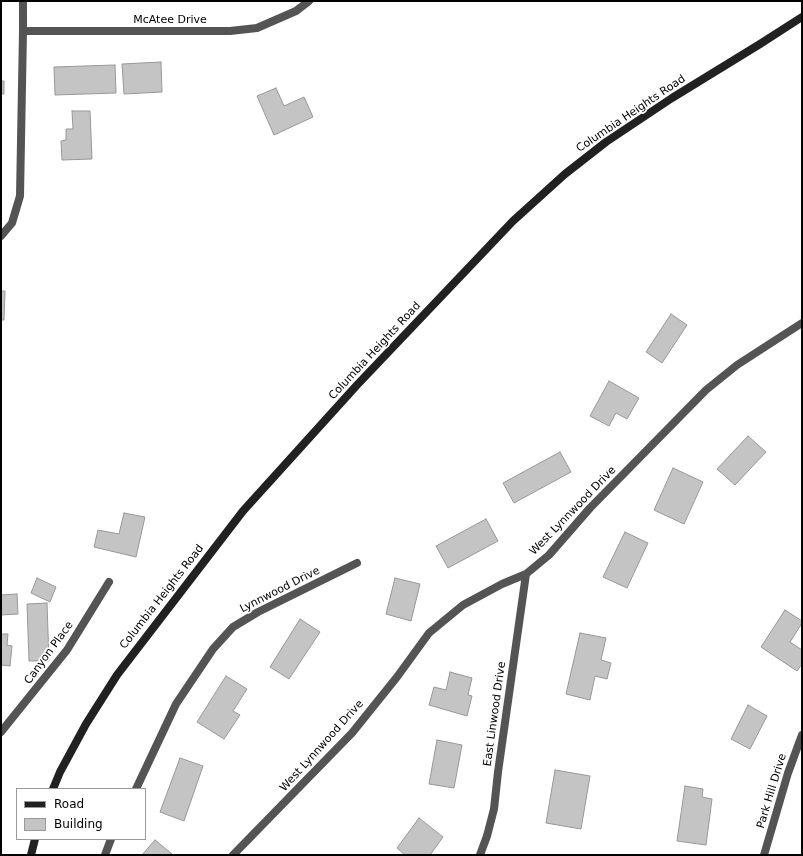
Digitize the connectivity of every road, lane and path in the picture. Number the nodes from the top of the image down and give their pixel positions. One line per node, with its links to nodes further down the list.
1 (23, 1): 4 (street)
2 (310, 1): 4 (street, McAtee Drive)
3 (802, 17): 12 (street, Columbia Heights Road)
4 (23, 31): 5 (street)
5 (1, 236)
6 (802, 322): 8 (street, West Lynnwood Drive)
7 (357, 564): 13 (street, Lynnwood Drive)
8 (526, 574): 18 (street, West Lynnwood Drive); 19 (street, East Linwood Drive)
9 (109, 582): 10 (street, Canyon Place)
10 (1, 732)
11 (802, 735): 20 (street, Park Hill Drive)
12 (53, 788)
13 (136, 788)
14 (35, 840): 16 (street)
15 (111, 840): 17 (street)
16 (31, 855)
17 (105, 855)
18 (233, 855)
19 (480, 855)
20 (764, 855)

